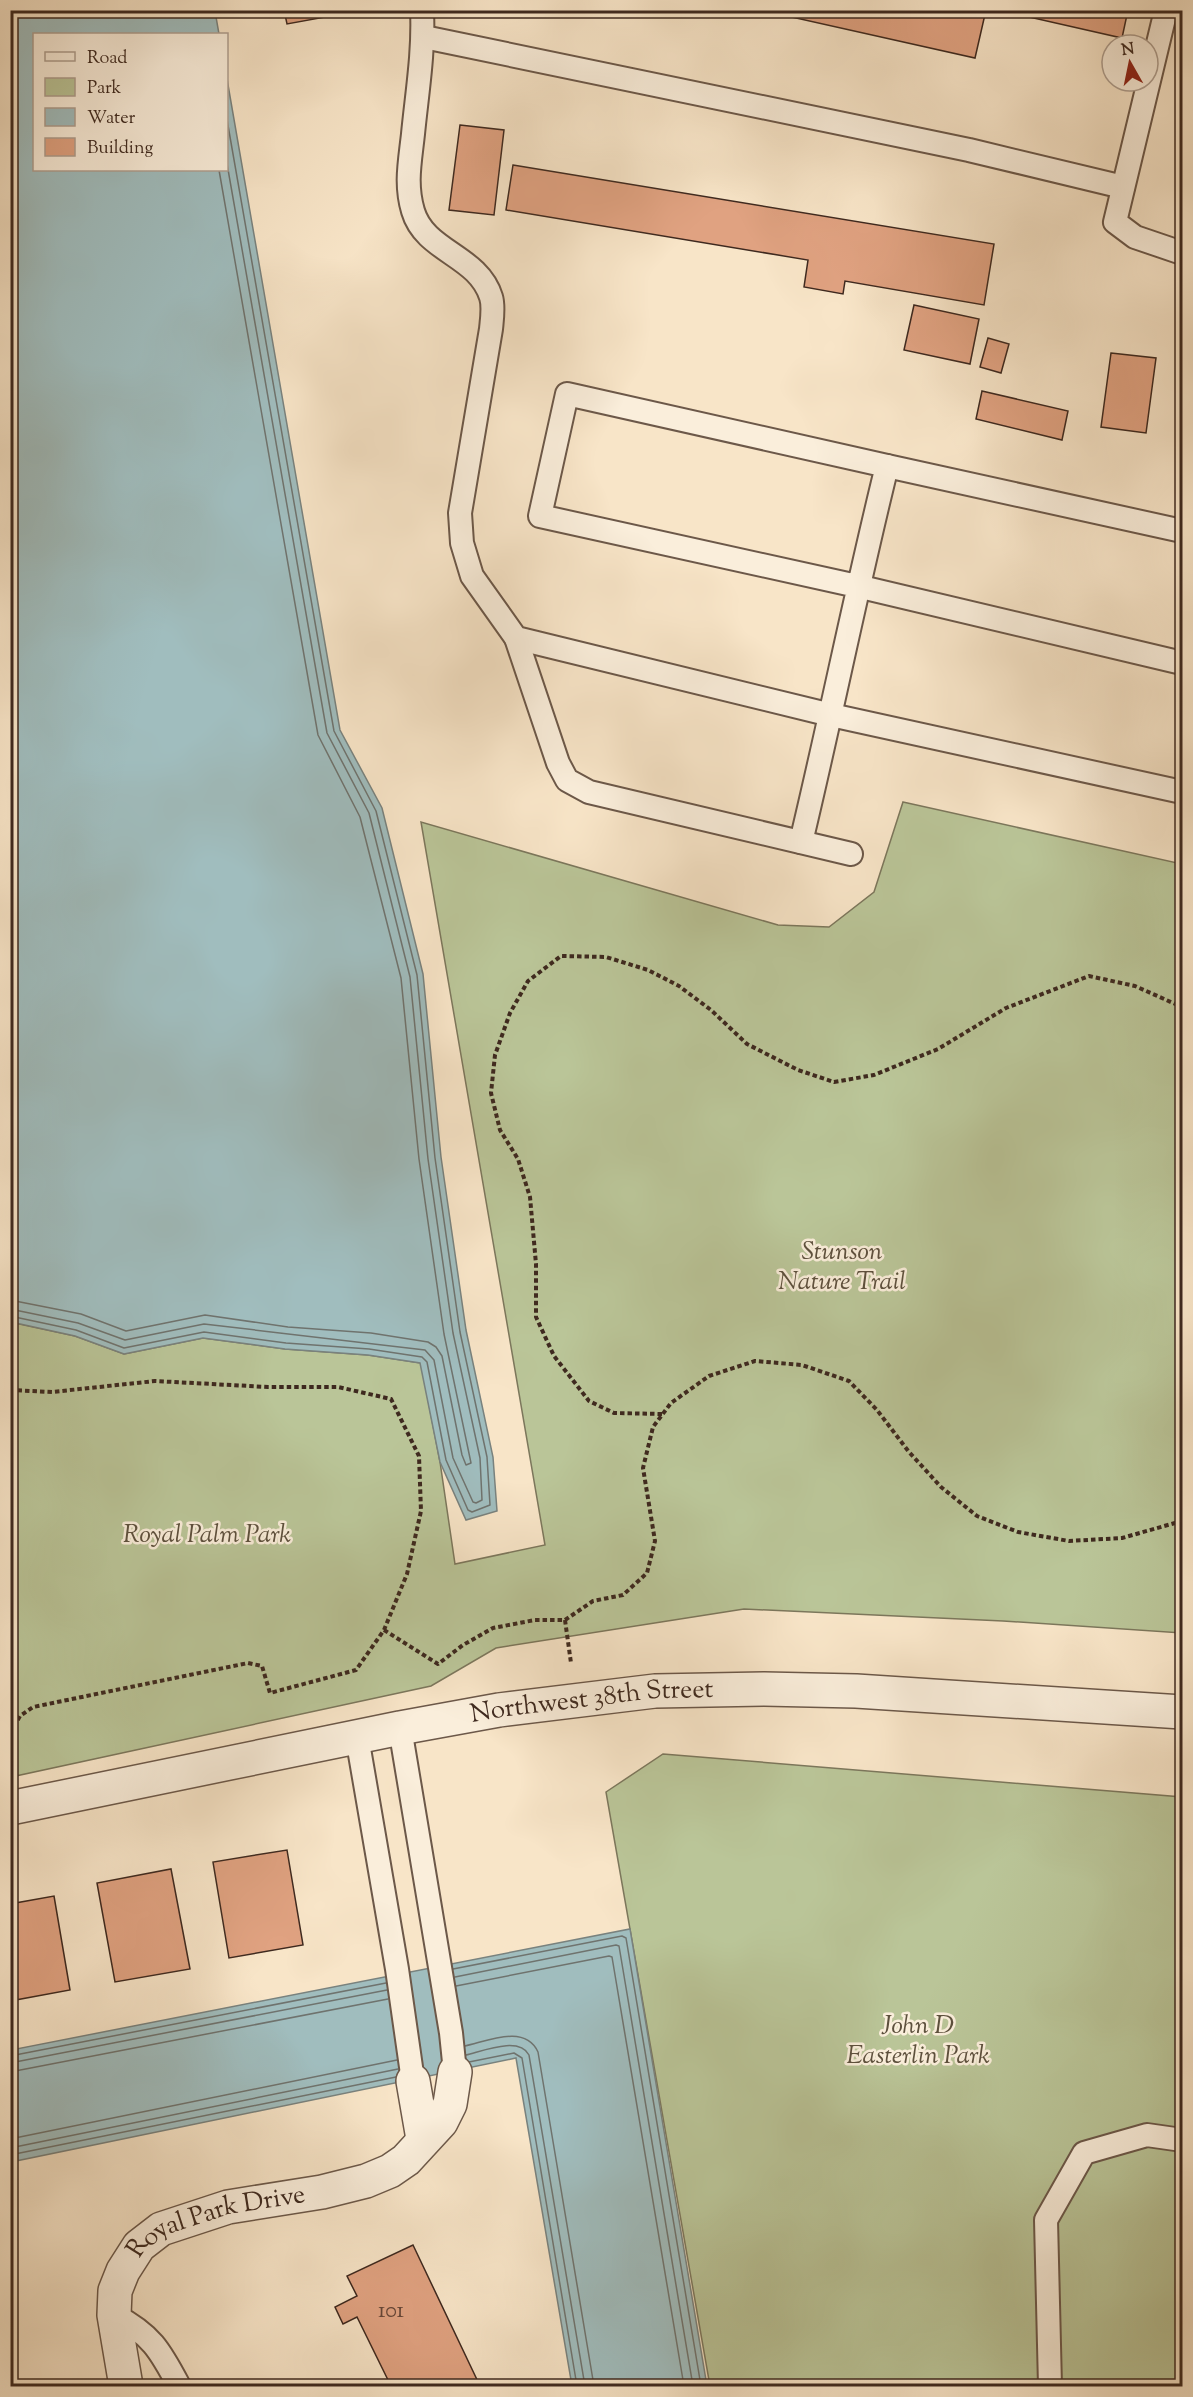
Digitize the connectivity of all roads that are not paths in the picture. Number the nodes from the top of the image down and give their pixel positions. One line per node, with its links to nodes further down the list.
1 (422, 10): 3 (lane)
2 (1166, 10): 4 (lane)
3 (424, 37): 4 (lane); 9 (lane)
4 (1123, 187): 5 (lane)
5 (1182, 253)
6 (887, 466): 7 (lane); 8 (lane); 8 (lane)
7 (1182, 531)
8 (857, 586): 10 (lane); 11 (lane)
9 (516, 638): 11 (lane); 13 (lane)
10 (1182, 663)
11 (831, 715): 12 (lane); 13 (lane)
12 (1182, 792)
13 (801, 842): 14 (lane)
14 (851, 854)
15 (1182, 1712): 16 (street, Northwest 38th Street)
16 (400, 1728): 17 (street, Northwest 38th Street); 19 (lane, Royal Park Drive)
17 (357, 1737): 18 (street, Northwest 38th Street); 20 (lane)
18 (10, 1808)
19 (455, 2072): 21 (street, Royal Park Drive)
20 (414, 2080): 21 (street)
21 (423, 2139): 23 (street, Royal Park Drive)
22 (1182, 2140): 26 (lane)
23 (114, 2315): 24 (street, Royal Park Drive); 25 (lane)
24 (126, 2386)
25 (178, 2386)
26 (1050, 2386)

